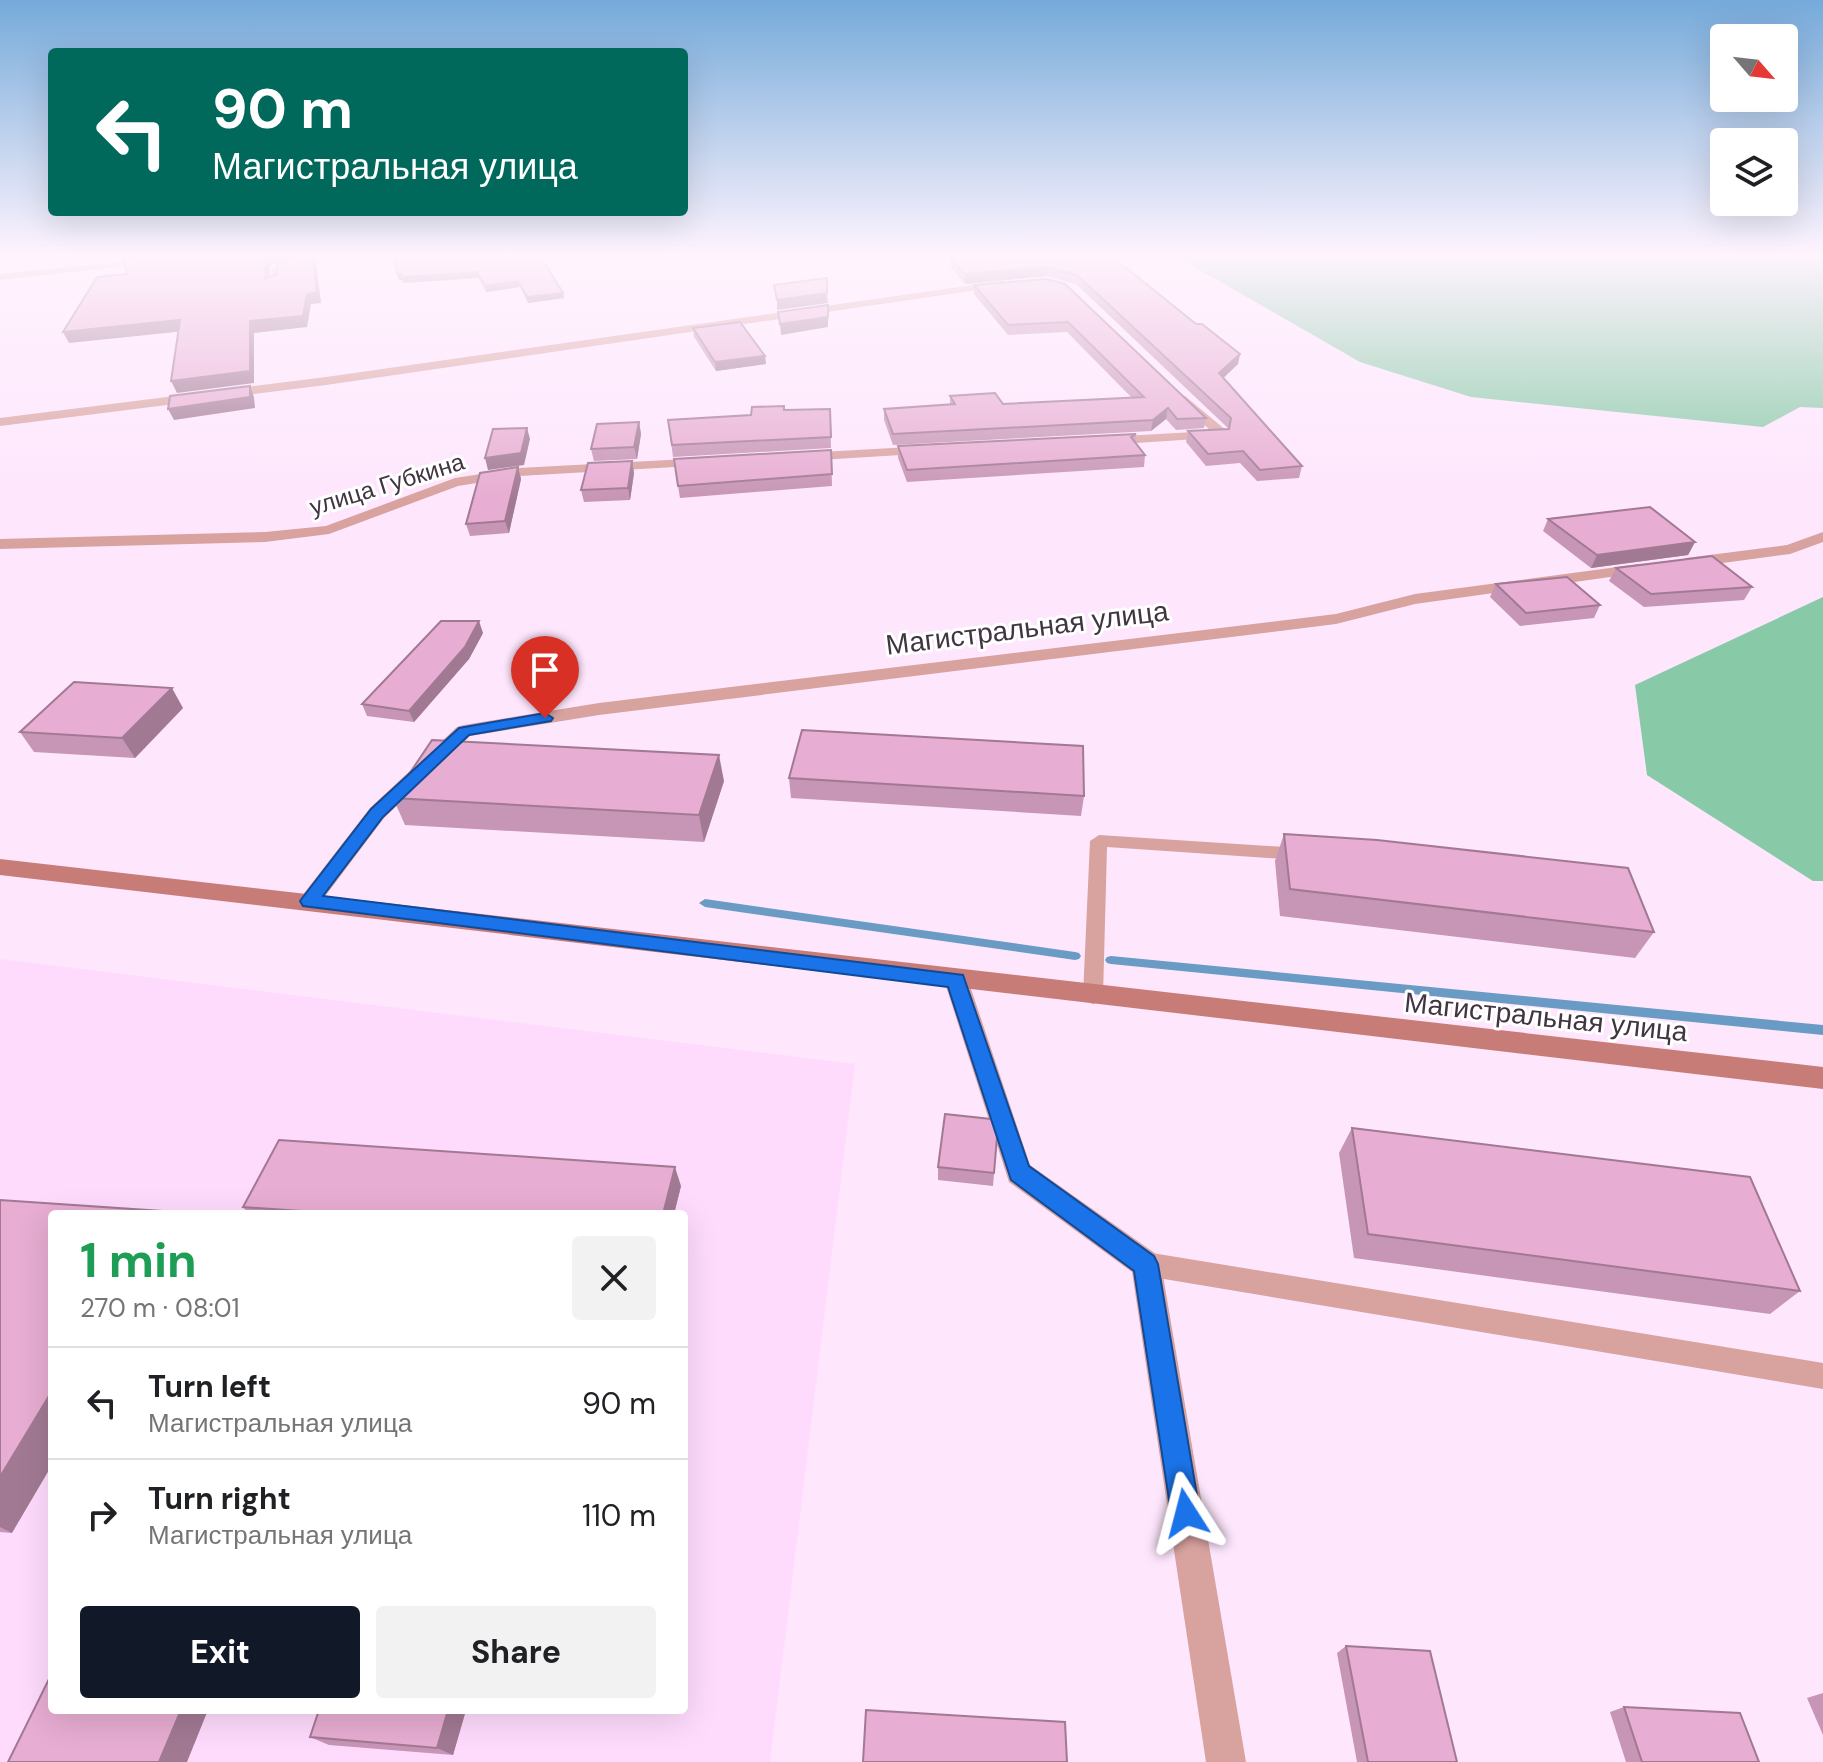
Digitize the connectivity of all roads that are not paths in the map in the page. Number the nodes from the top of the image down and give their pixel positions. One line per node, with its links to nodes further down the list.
1 (641, 336): 3 (street)
2 (1178, 393): 4 (street)
3 (0, 422)
4 (1094, 441)
5 (950, 449): 6 (street)
6 (791, 457)
7 (727, 461): 9 (street, улица Губкина)
8 (1823, 537): 12 (street, Магистральная улица)
9 (0, 544)
10 (1321, 855): 14 (lane)
11 (0, 867): 12 (main road, Магистральная улица)
12 (309, 901): 13 (main road, Магистральная улица)
13 (956, 980): 14 (main road, Магистральная улица); 16 (street)
14 (1093, 996): 15 (main road, Магистральная улица)
15 (1823, 1078)
16 (1146, 1264): 17 (lane); 18 (street)
17 (1823, 1376)
18 (1226, 1762)

